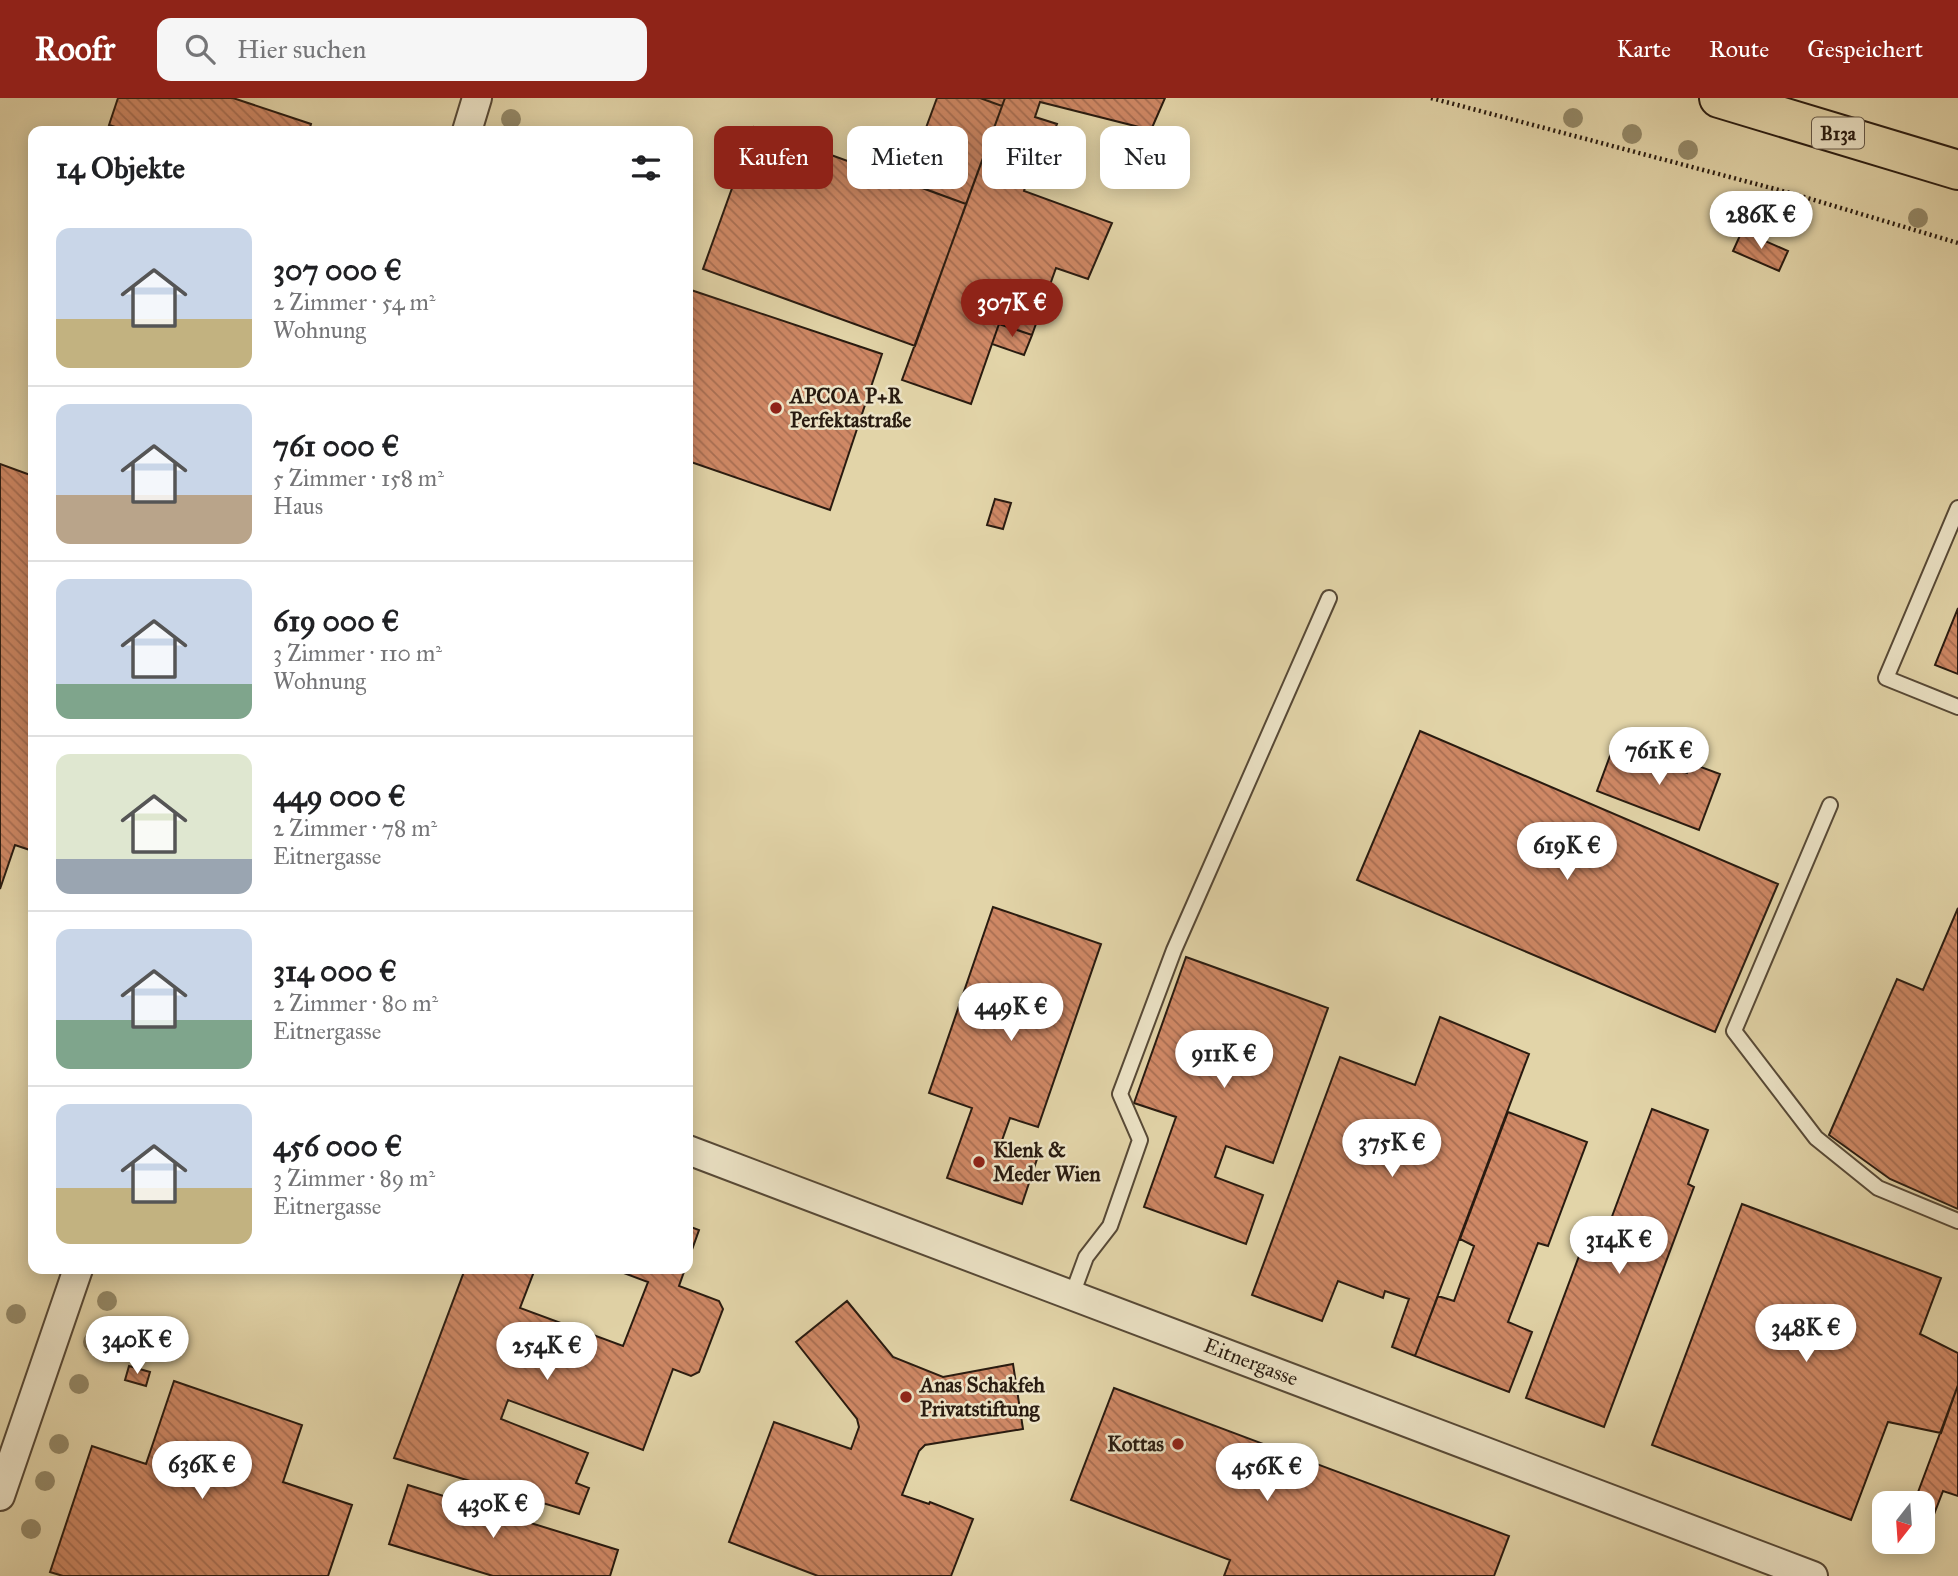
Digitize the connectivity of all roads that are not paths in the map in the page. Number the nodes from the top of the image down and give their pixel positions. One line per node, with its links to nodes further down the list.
1 (477, 98): 3 (street)
2 (1719, 98): 4 (main road, B13a)
3 (469, 126)
4 (1958, 170)
5 (1958, 508): 7 (lane)
6 (1329, 598): 12 (lane)
7 (1958, 707)
8 (1830, 805): 10 (lane)
9 (693, 1152): 12 (street, Eitnergasse)
10 (1958, 1220)
11 (76, 1274): 13 (street)
12 (1072, 1295): 14 (street, Eitnergasse)
13 (0, 1496)
14 (1813, 1576)

